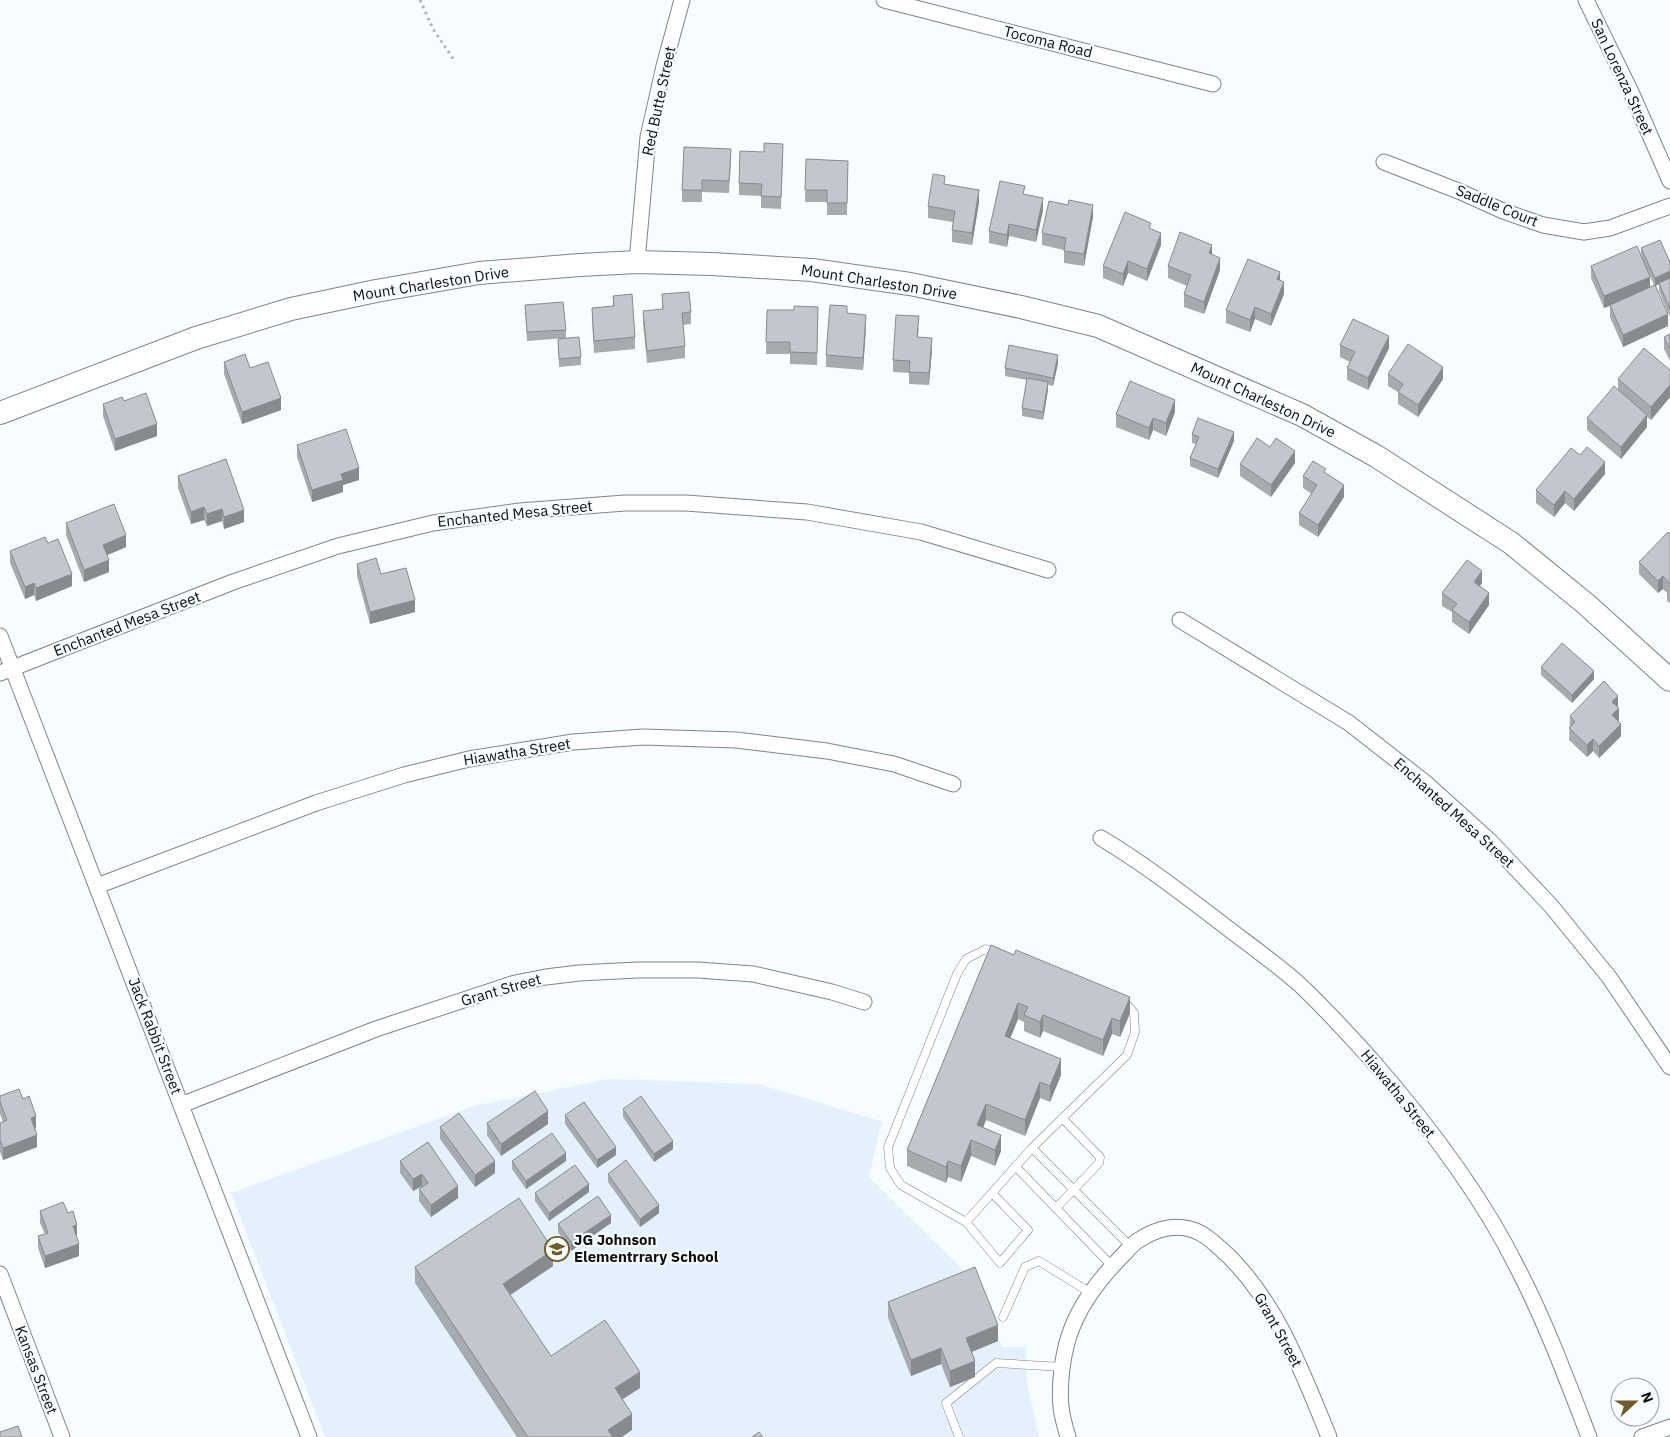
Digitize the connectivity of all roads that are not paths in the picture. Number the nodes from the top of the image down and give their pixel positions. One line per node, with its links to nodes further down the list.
1 (682, 0): 8 (street, Red Butte Street)
2 (884, 0): 4 (street, Tocoma Road)
3 (1586, 0): 6 (street, San Lorenza Street)
4 (1213, 84)
5 (1384, 162): 7 (street, Saddle Court)
6 (1670, 181)
7 (1670, 206)
8 (637, 262): 9 (street, Mount Charleston Drive); 14 (street, Mount Charleston Drive)
9 (0, 413)
10 (1048, 570): 13 (street, Enchanted Mesa Street)
11 (1180, 620): 21 (street, Enchanted Mesa Street)
12 (0, 636): 13 (street, Jack Rabbit Street)
13 (6, 671): 17 (street, Jack Rabbit Street)
14 (1668, 675)
15 (952, 784): 17 (street, Hiawatha Street)
16 (1101, 838): 42 (street, Hiawatha Street)
17 (97, 886): 22 (street, Jack Rabbit Street)
18 (1005, 955): 29 (lane)
19 (1118, 995): 23 (lane)
20 (864, 1002): 22 (street, Grant Street)
21 (1670, 1067)
22 (181, 1105): 38 (street, Jack Rabbit Street)
23 (1062, 1118): 24 (lane); 26 (lane)
24 (1032, 1148): 25 (lane); 26 (lane)
25 (1015, 1166): 27 (lane); 28 (lane)
26 (1072, 1189): 28 (lane); 30 (lane)
27 (992, 1193): 29 (lane); 29 (lane)
28 (1056, 1208): 31 (lane)
29 (966, 1222)
30 (1131, 1247): 31 (street, Grant Street); 41 (street, Grant Street)
31 (1112, 1266): 33 (street, Grant Street)
32 (0, 1274): 37 (street, Kansas Street)
33 (1091, 1293): 34 (lane); 35 (street, Grant Street)
34 (1003, 1318)
35 (1062, 1367): 39 (lane); 40 (street, Grant Street)
36 (1670, 1427): 43 (street)
37 (62, 1437)
38 (308, 1437)
39 (959, 1437)
40 (1068, 1437)
41 (1329, 1437)
42 (1589, 1437)
43 (1642, 1437)

